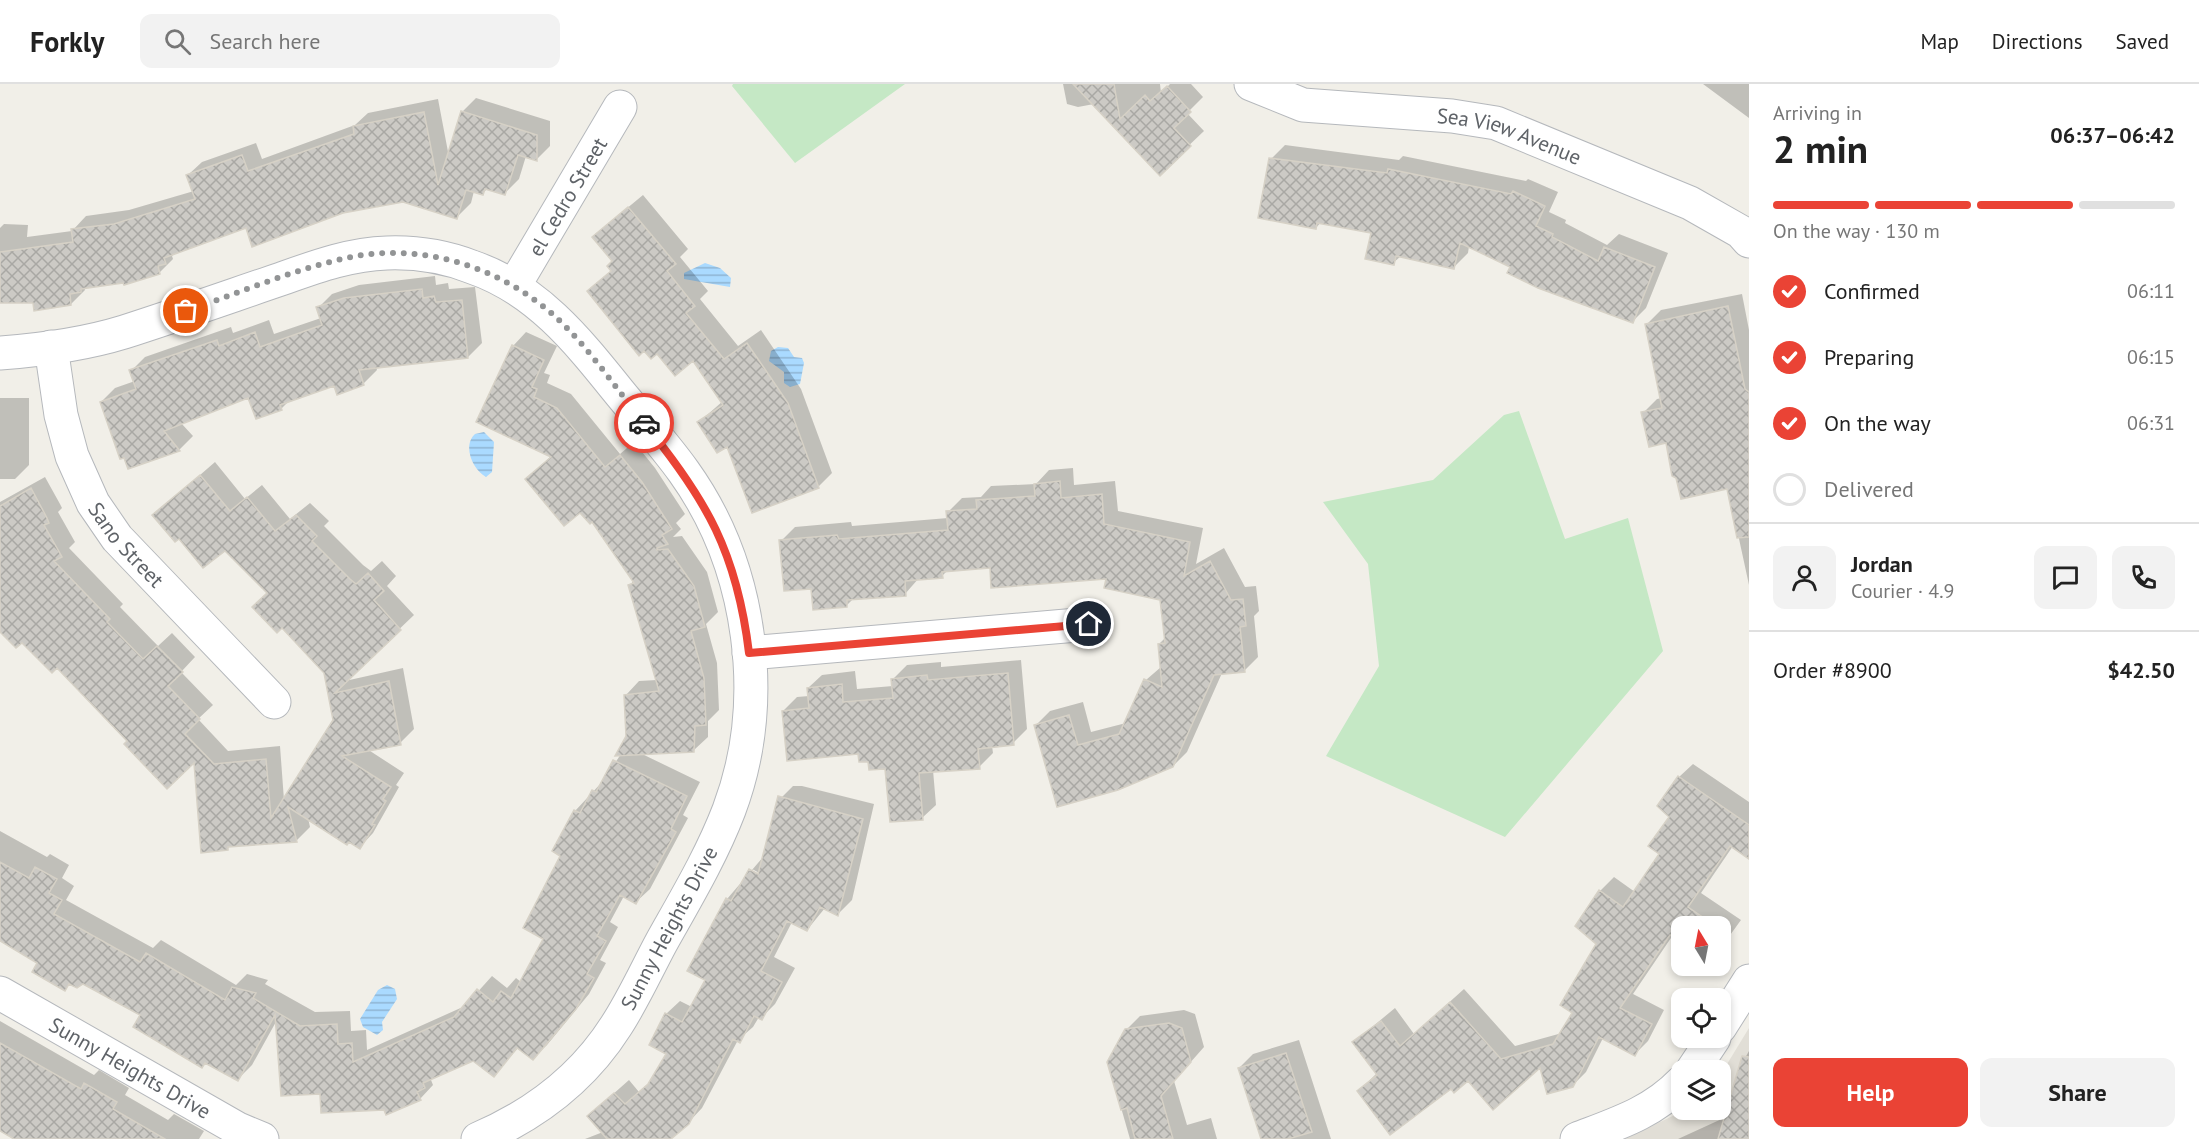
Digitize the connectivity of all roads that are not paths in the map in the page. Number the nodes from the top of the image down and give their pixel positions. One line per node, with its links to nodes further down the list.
1 (1251, 84): 3 (street, Sea View Avenue)
2 (620, 107): 4 (street, el Cedro Street)
3 (1749, 241)
4 (514, 286): 5 (street, Sunny Heights Drive); 8 (street, Sunny Heights Drive)
5 (51, 347): 6 (street, Sunny Heights Drive); 9 (street, Sano Street)
6 (0, 352)
7 (1089, 624): 8 (street)
8 (749, 653): 15 (street, Sunny Heights Drive)
9 (274, 702)
10 (1749, 981): 12 (street)
11 (0, 993): 14 (street, Sunny Heights Drive)
12 (1731, 1010)
13 (1671, 1093): 16 (street)
14 (262, 1139)
15 (478, 1139)
16 (1577, 1139)

